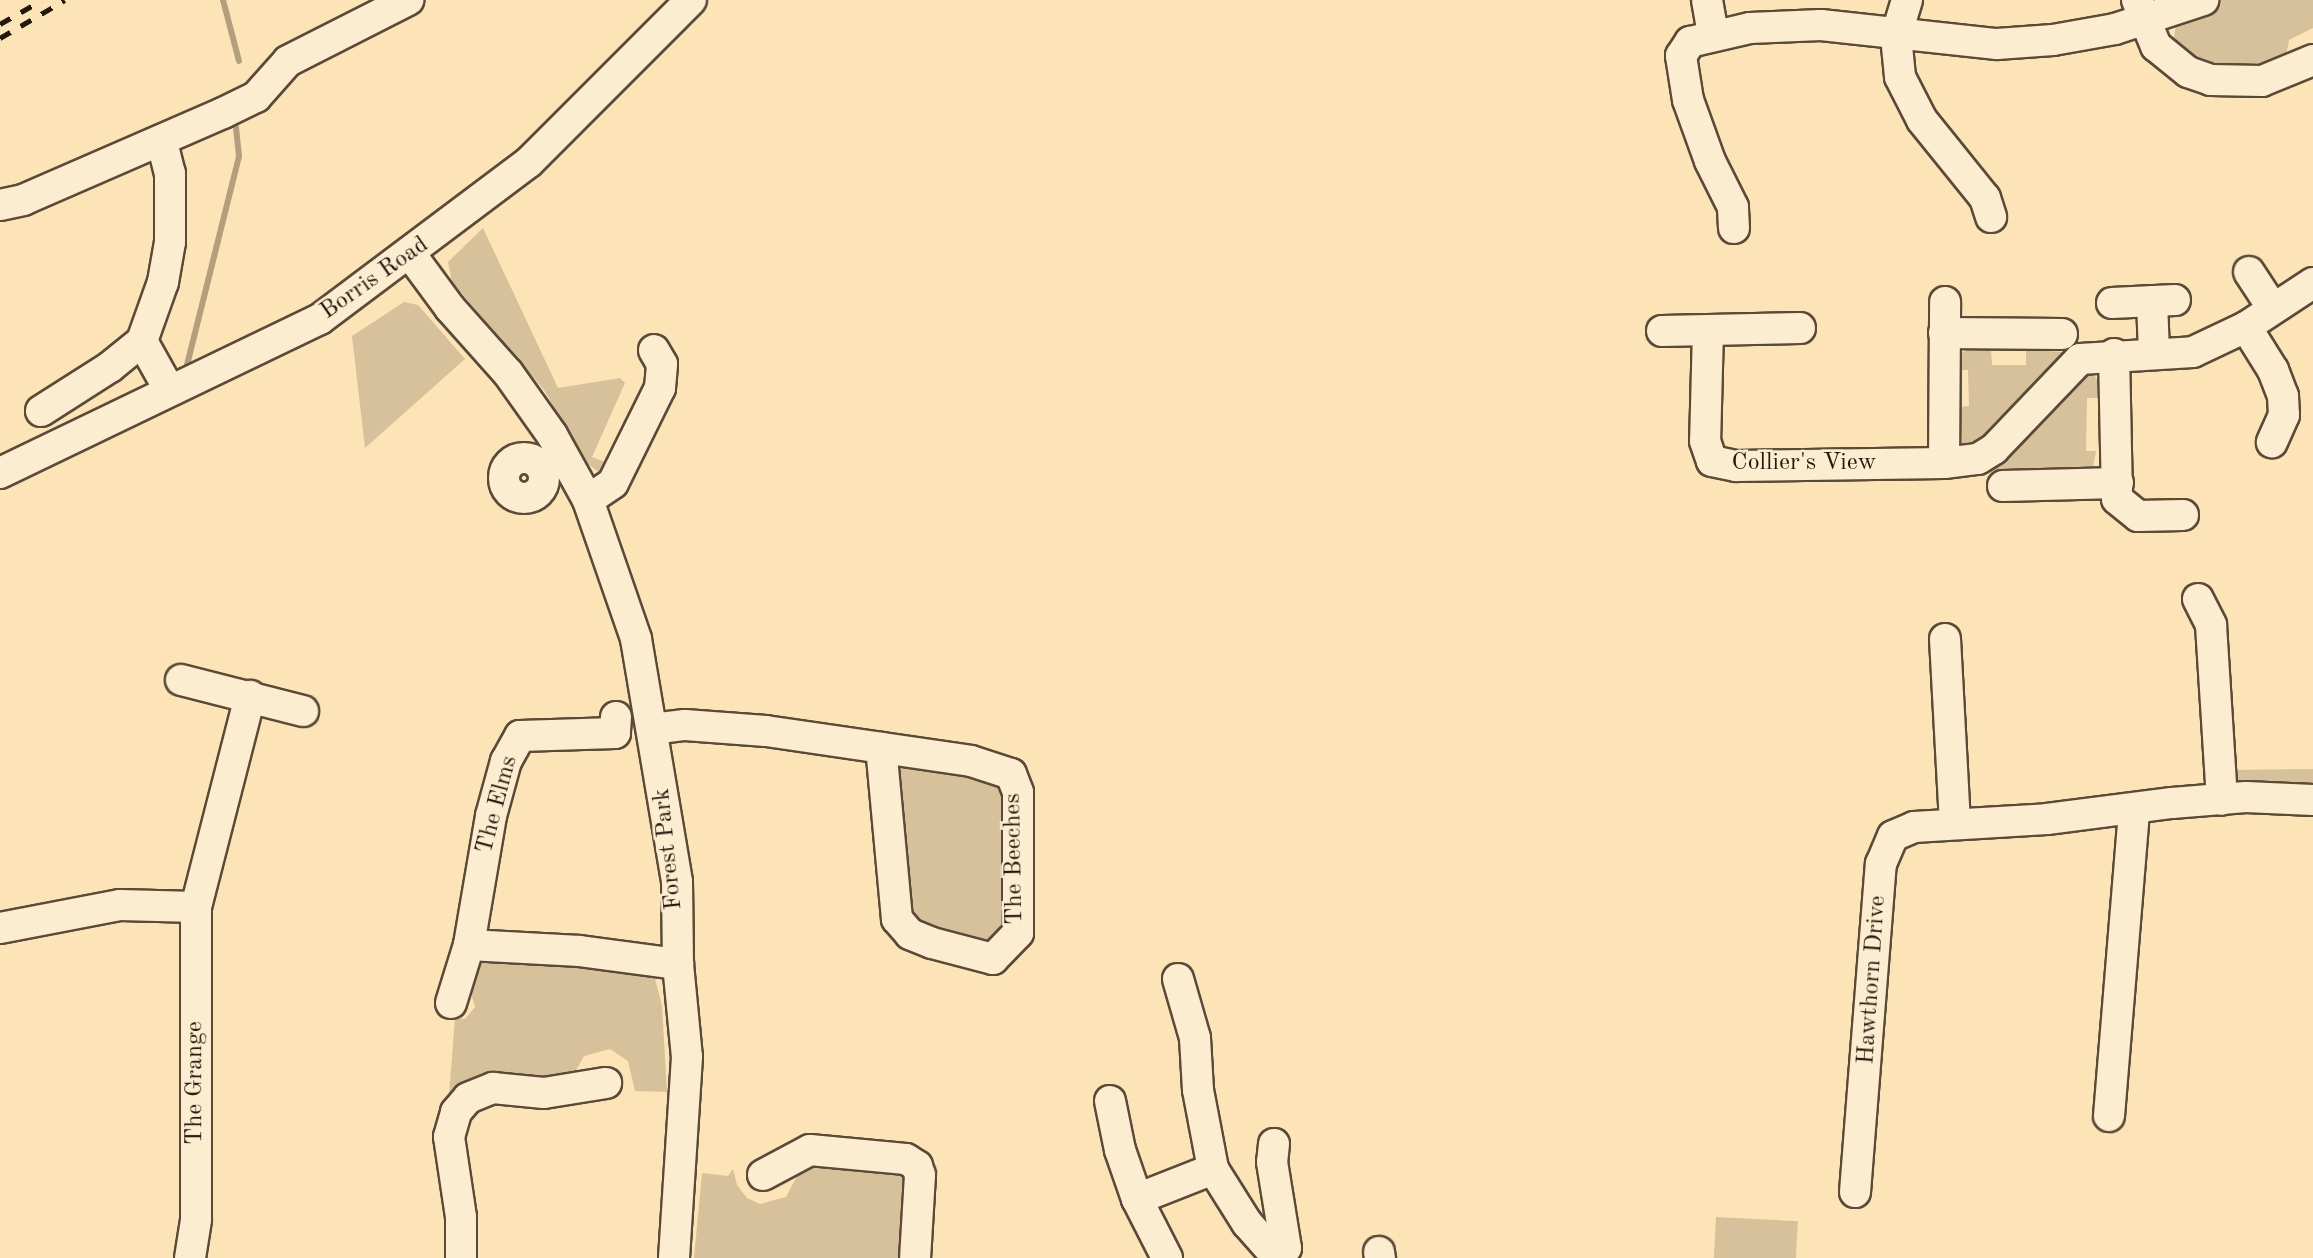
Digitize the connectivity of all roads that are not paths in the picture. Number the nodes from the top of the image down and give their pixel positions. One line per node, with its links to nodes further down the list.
1 (408, 0): 10 (street)
2 (691, 0): 14 (street, Borris Road)
3 (1707, 0): 7 (street)
4 (1907, 0): 8 (street)
5 (2203, 0): 6 (street)
6 (2141, 11): 8 (street); 9 (street)
7 (1713, 33): 8 (street); 13 (street)
8 (1896, 36): 12 (street)
9 (2313, 60)
10 (162, 142): 11 (street); 26 (street)
11 (0, 205)
12 (1991, 217)
13 (1734, 228)
14 (411, 255): 30 (street, Borris Road); 37 (street, Forest Park)
15 (2249, 272): 19 (street)
16 (2313, 283): 19 (street, Collier's View)
17 (1945, 302): 24 (street)
18 (2112, 303): 28 (street)
19 (2272, 307): 20 (street, Collier's View)
20 (2246, 327): 28 (street, Collier's View); 32 (street)
21 (1800, 328): 22 (street)
22 (1708, 330): 23 (street); 33 (street, Collier's View)
23 (1662, 331)
24 (1944, 333): 25 (street); 33 (street)
25 (2062, 334)
26 (142, 341): 30 (street); 31 (street)
27 (654, 350): 37 (street)
28 (2154, 352): 29 (street, Collier's View)
29 (2114, 354): 33 (street, Collier's View); 35 (street)
30 (170, 391): 34 (street, Borris Road)
31 (41, 411)
32 (2272, 442)
33 (1944, 463)
34 (0, 473)
35 (2118, 483): 36 (street); 38 (street)
36 (2003, 486)
37 (588, 500): 45 (street, Forest Park)
38 (2183, 514)
39 (2198, 599): 47 (street)
40 (1945, 639): 50 (street)
41 (181, 680): 42 (street)
42 (250, 696): 43 (street); 51 (street, The Grange)
43 (303, 710)
44 (616, 717): 53 (street, The Elms)
45 (652, 729): 46 (street, The Beeches); 54 (street, Forest Park)
46 (881, 748): 46 (street, The Beeches)
47 (2222, 800): 48 (street, Hawthorn Drive); 49 (street, Hawthorn Drive)
48 (2313, 800)
49 (2134, 810): 50 (street, Hawthorn Drive); 59 (street)
50 (1955, 824): 63 (street, Hawthorn Drive)
51 (196, 907): 52 (street); 65 (street, The Grange)
52 (0, 928)
53 (469, 944): 54 (street); 56 (street, The Elms)
54 (678, 964): 67 (street, Forest Park)
55 (1178, 979): 61 (street)
56 (452, 1003)
57 (607, 1083): 66 (street)
58 (1110, 1101): 64 (street)
59 (2109, 1116)
60 (1274, 1143): 70 (street)
61 (1213, 1169): 64 (street); 70 (street)
62 (763, 1175): 68 (street)
63 (1854, 1192)
64 (1138, 1199): 69 (street)
65 (190, 1258)
66 (461, 1258)
67 (674, 1258)
68 (915, 1258)
69 (1167, 1258)
70 (1278, 1258)

